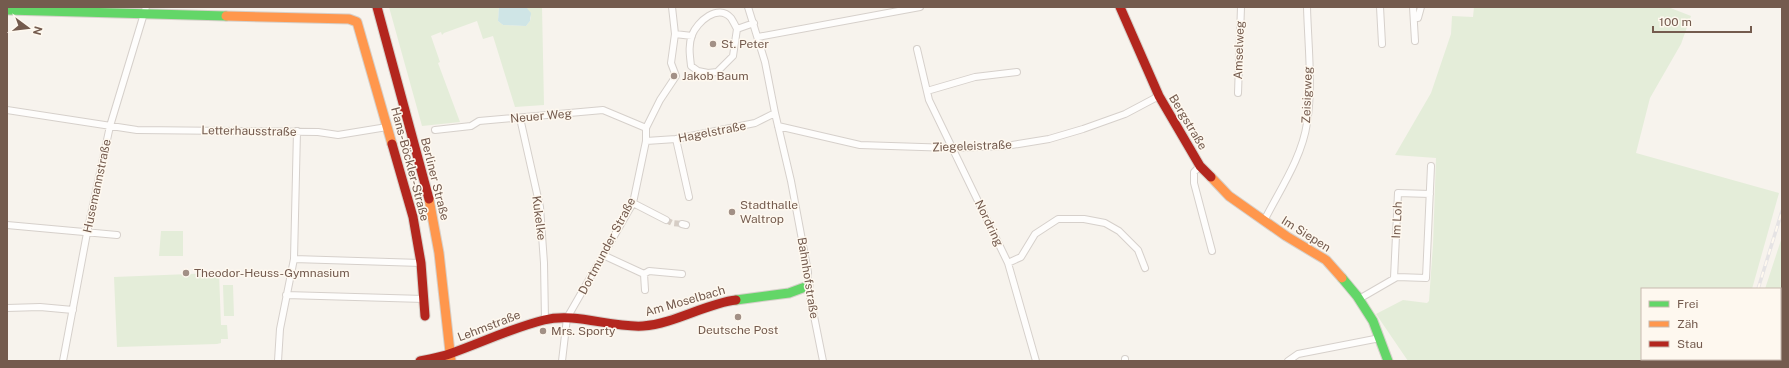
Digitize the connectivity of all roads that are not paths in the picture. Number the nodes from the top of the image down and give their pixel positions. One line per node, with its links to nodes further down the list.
1 (377, 7): 69 (street, Berliner Straße)
2 (672, 7): 17 (street)
3 (748, 7): 15 (street, Bahnhofstraße)
4 (920, 7): 11 (street)
5 (1120, 7): 26 (street, Bergstraße)
6 (1241, 7): 25 (street, Amselweg)
7 (1306, 7): 45 (street, Zeisigweg)
8 (1380, 7): 21 (street)
9 (1413, 7): 14 (street)
10 (1421, 7): 14 (street)
11 (912, 8): 19 (street)
12 (7, 10): 13 (street)
13 (146, 11): 30 (street, Husemannstraße); 32 (street, Hans-Böckler-Straße)
14 (1414, 18): 20 (street)
15 (754, 23): 16 (street); 19 (street, Bahnhofstraße)
16 (737, 29): 18 (street); 18 (street)
17 (675, 34): 18 (street); 33 (street)
18 (692, 36)
19 (758, 37): 28 (street, Bahnhofstraße)
20 (1415, 41)
21 (1382, 44)
22 (917, 49): 24 (street, Nordring)
23 (1017, 72): 24 (street)
24 (927, 91): 38 (street, Nordring)
25 (1238, 93)
26 (1159, 96): 38 (street, Ziegeleistraße); 39 (street, Bergstraße)
27 (7, 110): 30 (street, Letterhausstraße)
28 (775, 113): 31 (street, Bahnhofstraße); 36 (street, Hagelstraße)
29 (520, 118): 33 (street, Neuer Weg); 34 (street, Neuer Weg); 67 (street, Kukelke)
30 (110, 126): 35 (street, Letterhausstraße); 47 (street, Husemannstraße)
31 (778, 126): 38 (street, Ziegeleistraße); 58 (street, Bahnhofstraße)
32 (387, 127): 35 (street, Letterhausstraße); 52 (street, Hans-Böckler-Straße)
33 (646, 128): 37 (street, Dortmunder Straße)
34 (435, 130)
35 (297, 131): 51 (street)
36 (676, 139): 37 (street, Hagelstraße); 42 (street)
37 (646, 141): 43 (street, Dortmunder Straße)
38 (952, 148): 53 (street, Nordring)
39 (1200, 166): 45 (street, Im Siepen); 49 (street, Bergstraße)
40 (1431, 166): 41 (street)
41 (1430, 194): 57 (street); 57 (street, Im Loh)
42 (689, 196)
43 (633, 203): 44 (street); 50 (street, Dortmunder Straße)
44 (666, 220)
45 (1264, 221): 62 (street, Im Siepen)
46 (7, 225): 47 (street)
47 (87, 233): 48 (street); 64 (street, Husemannstraße)
48 (117, 235)
49 (1212, 251)
50 (604, 255): 55 (street); 66 (street, Dortmunder Straße)
51 (294, 259): 52 (street); 60 (street)
52 (421, 263): 61 (street, Hans-Böckler-Straße)
53 (1008, 263): 54 (street); 75 (street, Nordring)
54 (1145, 268)
55 (644, 274): 56 (street); 59 (street)
56 (682, 274)
57 (1394, 278): 62 (street)
58 (808, 286): 66 (street, Am Moselbach); 74 (street, Bahnhofstraße)
59 (645, 290)
60 (286, 295): 61 (street); 71 (street)
61 (424, 299): 65 (street, Hans-Böckler-Straße)
62 (1359, 300): 68 (street, Im Siepen)
63 (7, 308): 64 (street)
64 (73, 310): 70 (street, Husemannstraße)
65 (425, 316)
66 (567, 318): 67 (street, Lehmstraße); 73 (street, Dortmunder Straße)
67 (546, 320): 69 (street, Lehmstraße)
68 (1380, 338): 76 (street); 77 (street, Im Siepen)
69 (451, 358): 72 (street, Lehmstraße)
70 (63, 361)
71 (278, 361)
72 (420, 361)
73 (562, 361)
74 (823, 361)
75 (1036, 361)
76 (1288, 361)
77 (1388, 361)

